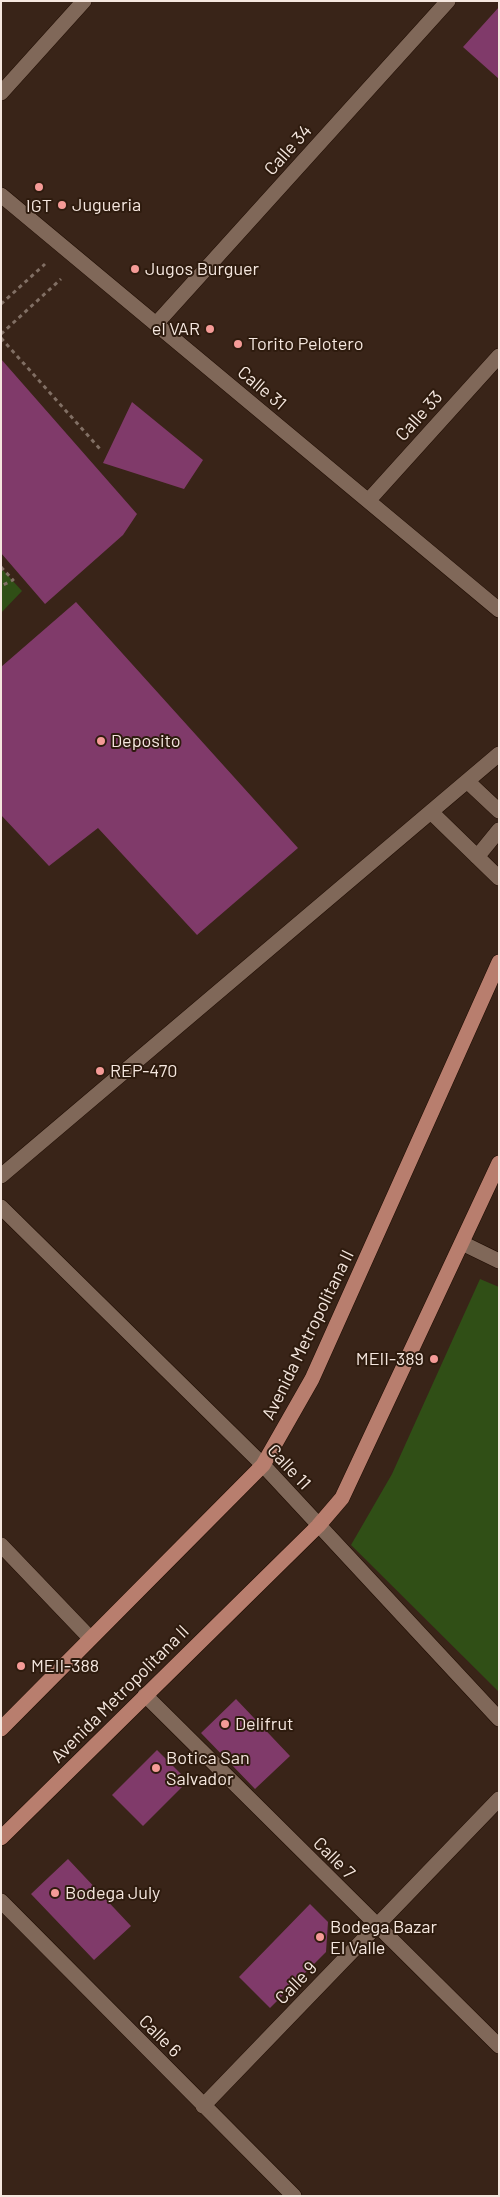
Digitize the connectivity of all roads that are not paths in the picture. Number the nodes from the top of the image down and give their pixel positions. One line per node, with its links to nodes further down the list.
1 (84, 1): 3 (street)
2 (448, 1): 5 (street, Calle 34)
3 (1, 93)
4 (1, 196): 5 (street, Calle 31)
5 (156, 324): 7 (street, Calle 31)
6 (499, 356): 7 (street, Calle 33)
7 (368, 501): 8 (street, Calle 31)
8 (499, 610)
9 (499, 754): 10 (street)
10 (467, 781): 11 (street); 12 (street)
11 (499, 811)
12 (430, 812): 14 (street); 18 (street)
13 (499, 830): 14 (street)
14 (477, 857): 15 (street)
15 (499, 878)
16 (499, 962): 22 (main road, Avenida Metropolitana II)
17 (499, 1164): 20 (main road, Avenida Metropolitana II)
18 (1, 1176)
19 (1, 1208): 22 (street, Calle 11)
20 (462, 1243): 21 (street); 23 (main road, Avenida Metropolitana II)
21 (499, 1261)
22 (263, 1465): 23 (street, Calle 11); 25 (main road, Avenida Metropolitana II)
23 (318, 1526): 26 (main road, Avenida Metropolitana II); 27 (street, Calle 11)
24 (1, 1546): 25 (street)
25 (90, 1638): 28 (main road, Avenida Metropolitana II)
26 (144, 1695): 30 (main road, Avenida Metropolitana II); 32 (street, Calle 7)
27 (499, 1719)
28 (1, 1728)
29 (499, 1799): 32 (street, Calle 9)
30 (1, 1838)
31 (1, 1901): 34 (street, Calle 6)
32 (377, 1927): 33 (street, Calle 7); 34 (street, Calle 9)
33 (499, 2046)
34 (203, 2106): 35 (street, Calle 6)
35 (294, 2196)

